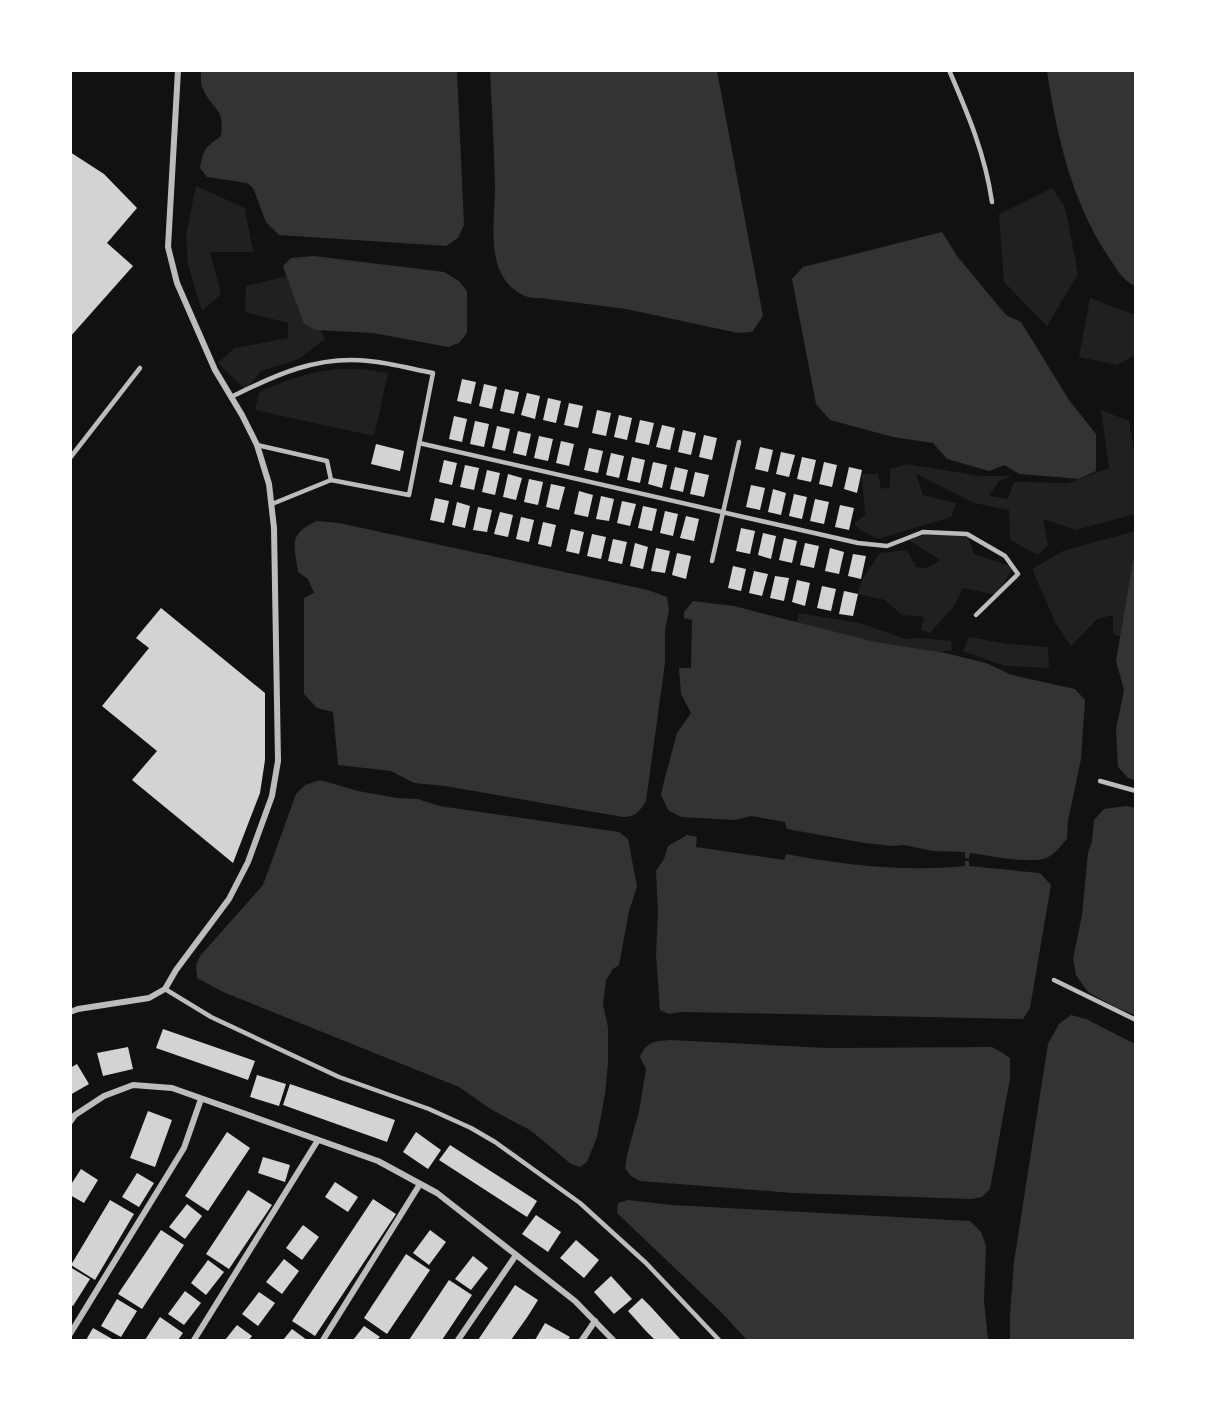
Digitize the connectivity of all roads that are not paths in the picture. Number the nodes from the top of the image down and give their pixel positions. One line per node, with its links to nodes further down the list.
1 (178, 70): 5 (street)
2 (949, 70): 3 (lane)
3 (992, 202)
4 (140, 368): 9 (lane)
5 (231, 397): 7 (lane); 8 (street)
6 (739, 442): 12 (lane)
7 (419, 443): 10 (lane); 12 (lane)
8 (257, 445): 10 (lane); 11 (street)
9 (70, 458)
10 (331, 480): 11 (lane)
11 (272, 504): 18 (street)
12 (723, 512): 13 (lane); 14 (lane)
13 (712, 561)
14 (976, 615)
15 (1100, 781): 16 (lane)
16 (1136, 791)
17 (1054, 980): 20 (lane)
18 (165, 989): 19 (street); 33 (lane)
19 (70, 1012)
20 (1136, 1020)
21 (201, 1098): 22 (street); 23 (street); 27 (street)
22 (70, 1122)
23 (318, 1140): 24 (street); 28 (street)
24 (420, 1184): 25 (street); 29 (street)
25 (516, 1255): 26 (street); 30 (street)
26 (595, 1321): 31 (street); 32 (street)
27 (70, 1334)
28 (194, 1341)
29 (323, 1341)
30 (458, 1341)
31 (582, 1341)
32 (613, 1341)
33 (719, 1341)

